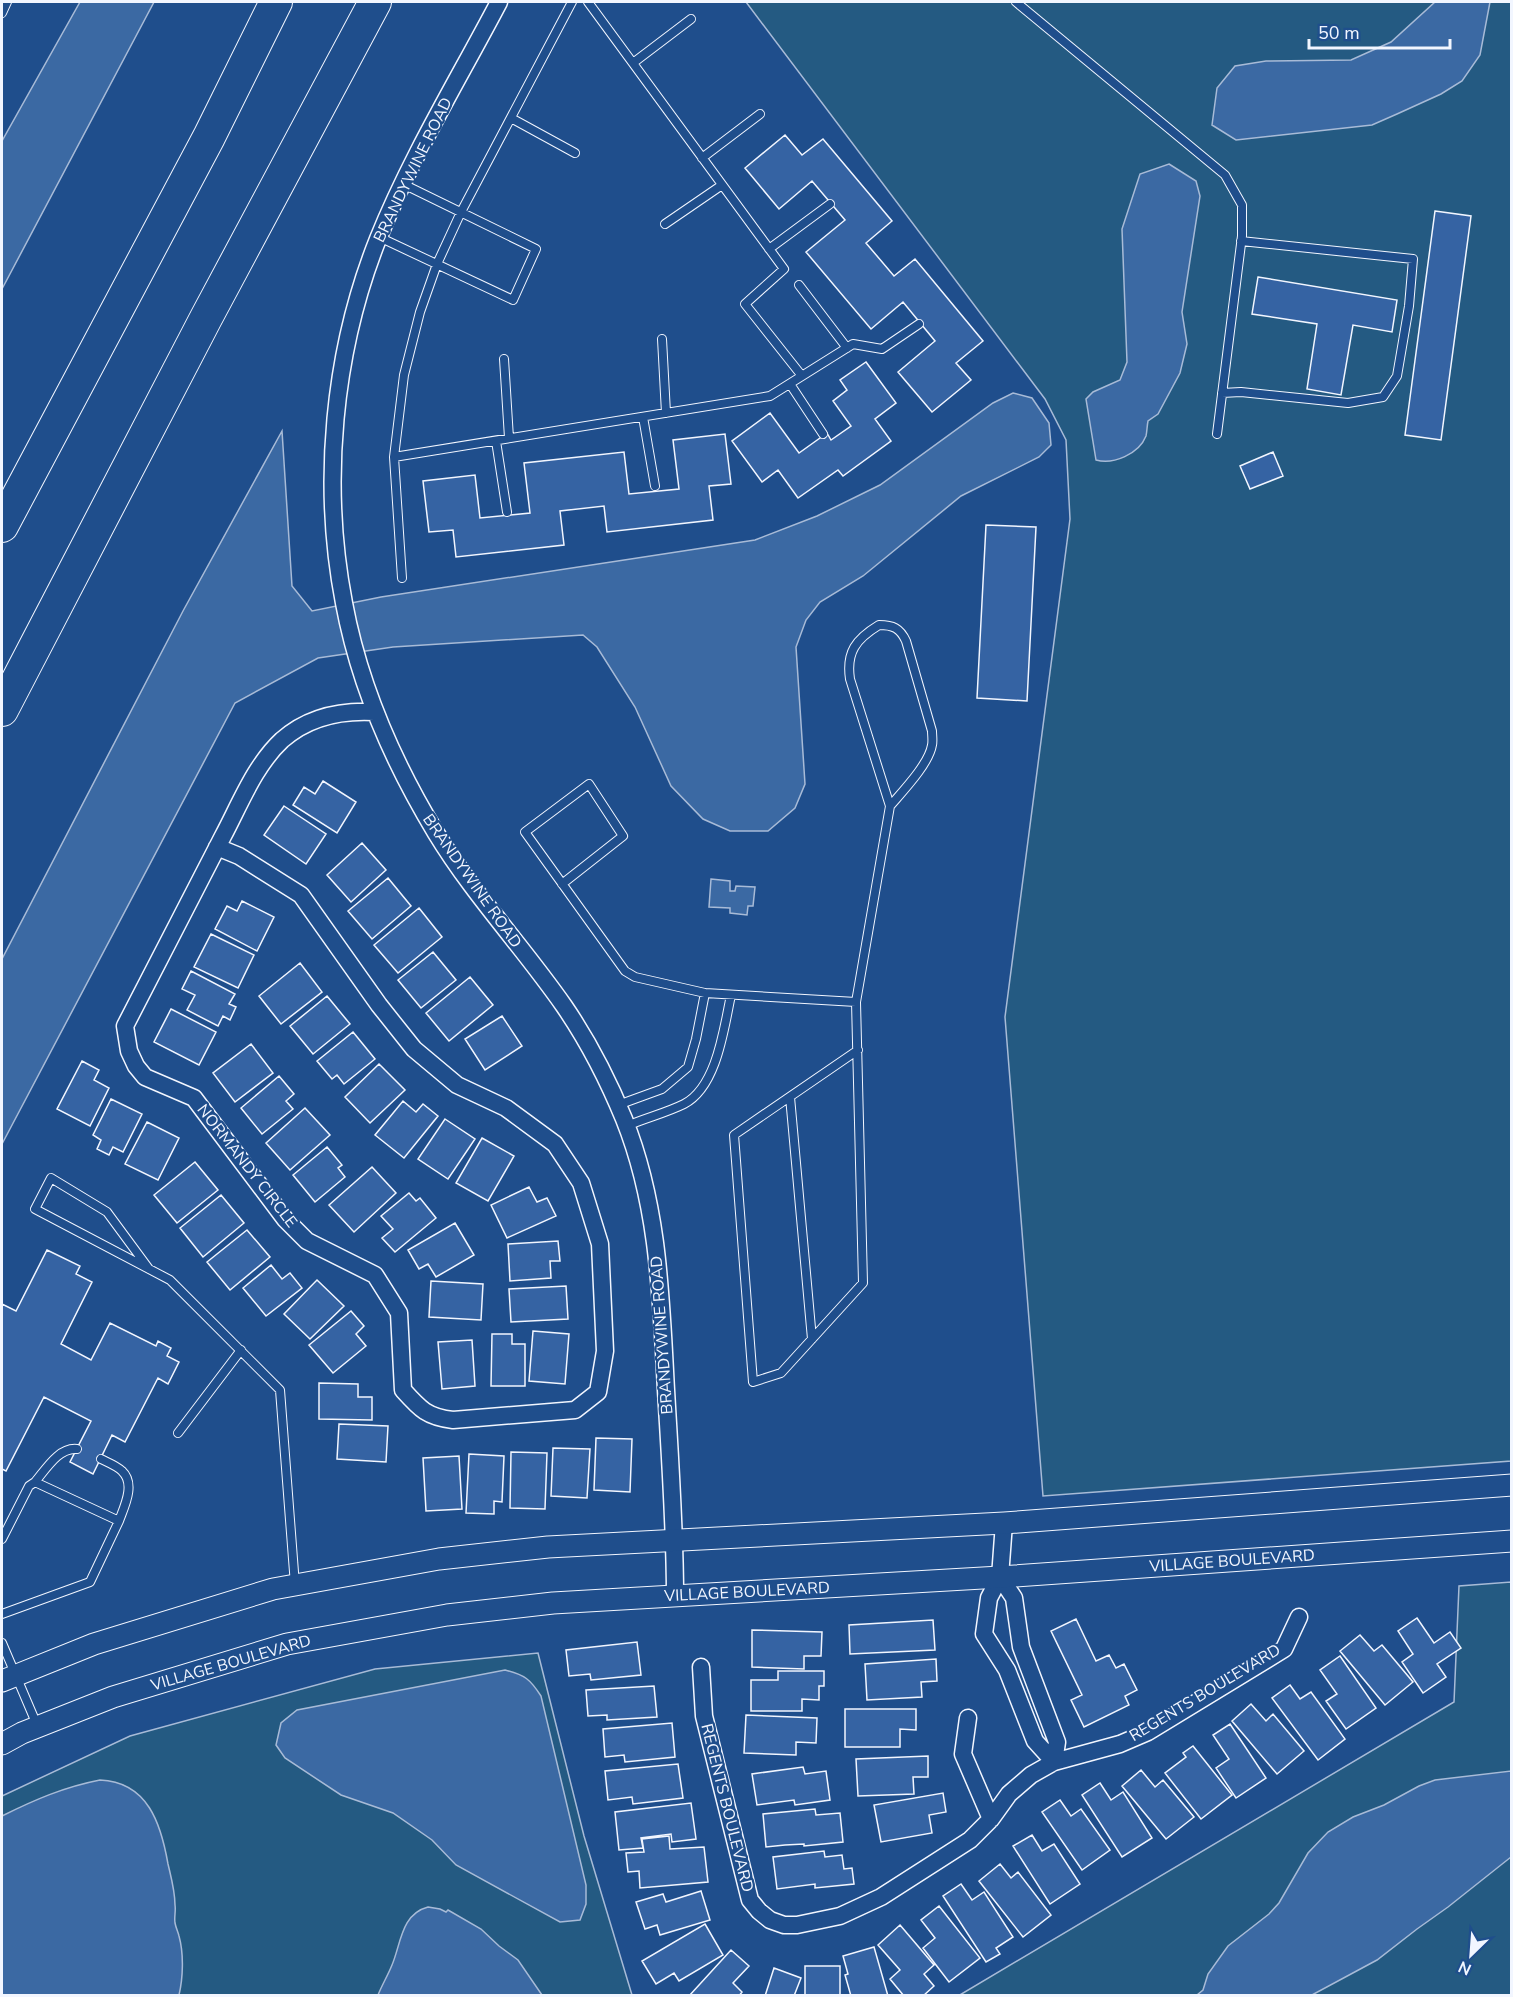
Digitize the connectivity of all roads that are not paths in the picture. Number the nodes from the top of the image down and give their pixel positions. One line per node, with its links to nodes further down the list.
1 (7, 2): 8 (lane)
2 (276, 2): 41 (highway)
3 (375, 2): 43 (highway)
4 (499, 2): 15 (street, BRANDYWINE ROAD)
5 (572, 2): 12 (lane)
6 (588, 2): 10 (lane)
7 (1016, 2): 21 (lane)
8 (2, 13)
9 (691, 19): 10 (lane)
10 (633, 63): 14 (lane)
11 (760, 114): 14 (lane)
12 (511, 118): 13 (lane); 18 (lane)
13 (575, 153)
14 (702, 158): 16 (lane)
15 (403, 184): 18 (lane); 20 (street, BRANDYWINE ROAD)
16 (722, 185): 19 (lane); 22 (lane)
17 (830, 204): 22 (lane)
18 (461, 212): 23 (lane); 23 (lane)
19 (665, 225)
20 (379, 237): 23 (lane); 44 (street, BRANDYWINE ROAD)
21 (1241, 241): 31 (lane); 31 (lane)
22 (769, 249): 29 (lane)
23 (437, 264): 38 (lane)
24 (799, 285): 27 (lane)
25 (919, 324): 27 (lane)
26 (662, 339): 32 (lane)
27 (847, 348): 29 (lane)
28 (504, 359): 36 (lane)
29 (802, 376): 30 (lane)
30 (790, 384): 32 (lane); 34 (lane)
31 (1222, 393): 35 (lane)
32 (666, 413): 33 (lane)
33 (643, 417): 36 (lane); 39 (lane)
34 (823, 434)
35 (1217, 434)
36 (509, 438): 37 (lane)
37 (496, 441): 38 (lane); 40 (lane)
38 (394, 457): 42 (lane)
39 (656, 486)
40 (507, 512)
41 (2, 526)
42 (402, 578)
43 (2, 710)
44 (375, 712): 46 (street, NORMANDY CIRCLE); 53 (street, BRANDYWINE ROAD)
45 (890, 806): 45 (lane); 50 (lane)
46 (217, 847): 46 (street, NORMANDY CIRCLE)
47 (562, 884): 47 (lane); 48 (lane)
48 (705, 993): 49 (lane); 53 (lane)
49 (731, 995): 50 (lane); 54 (lane)
50 (856, 1002): 51 (lane)
51 (858, 1050): 52 (lane); 56 (lane)
52 (790, 1096): 56 (lane); 56 (lane)
53 (618, 1105): 54 (street, BRANDYWINE ROAD)
54 (627, 1126): 66 (street, BRANDYWINE ROAD)
55 (149, 1269): 55 (lane); 57 (lane)
56 (812, 1339)
57 (241, 1350): 58 (lane); 69 (lane)
58 (178, 1433)
59 (77, 1449): 61 (lane)
60 (101, 1459): 63 (lane)
61 (35, 1482): 63 (lane); 65 (lane)
62 (1512, 1485): 64 (street)
63 (119, 1521): 71 (lane)
64 (1004, 1523): 66 (street); 68 (street)
65 (2, 1539)
66 (675, 1540): 69 (street); 70 (street, BRANDYWINE ROAD)
67 (1512, 1540): 68 (street, VILLAGE BOULEVARD)
68 (1000, 1577): 70 (street, VILLAGE BOULEVARD); 79 (street); 79 (street)
69 (295, 1585): 75 (street)
70 (675, 1596): 77 (street, VILLAGE BOULEVARD)
71 (2, 1614)
72 (1299, 1617): 79 (street, REGENTS BOULEVARD)
73 (2, 1643): 75 (lane)
74 (701, 1667): 80 (street, REGENTS BOULEVARD)
75 (8, 1678): 77 (lane)
76 (968, 1718): 80 (street)
77 (38, 1727): 78 (street, VILLAGE BOULEVARD)
78 (2, 1744)
79 (1054, 1762): 80 (street, REGENTS BOULEVARD)
80 (991, 1819)

